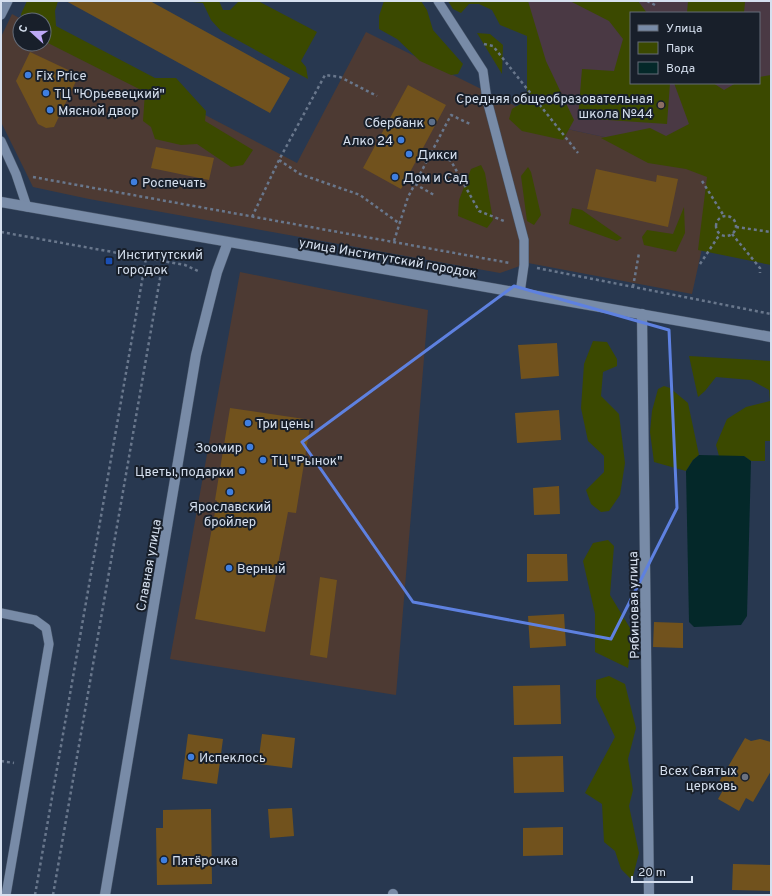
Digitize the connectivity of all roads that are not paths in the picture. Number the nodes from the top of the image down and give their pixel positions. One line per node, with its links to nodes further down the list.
1 (8, 1): 3 (lane)
2 (438, 1): 8 (lane)
3 (1, 15)
4 (1, 141): 6 (lane)
5 (1, 202): 6 (street, улица Институтский городок)
6 (27, 207): 7 (street, улица Институтский городок)
7 (228, 242): 8 (street, улица Институтский городок); 13 (street, Славная улица)
8 (520, 292): 9 (street, улица Институтский городок)
9 (642, 314): 10 (street, улица Институтский городок); 14 (street, Рябиновая улица)
10 (771, 337)
11 (1, 613): 12 (lane)
12 (6, 895)
13 (105, 895)
14 (649, 895)

